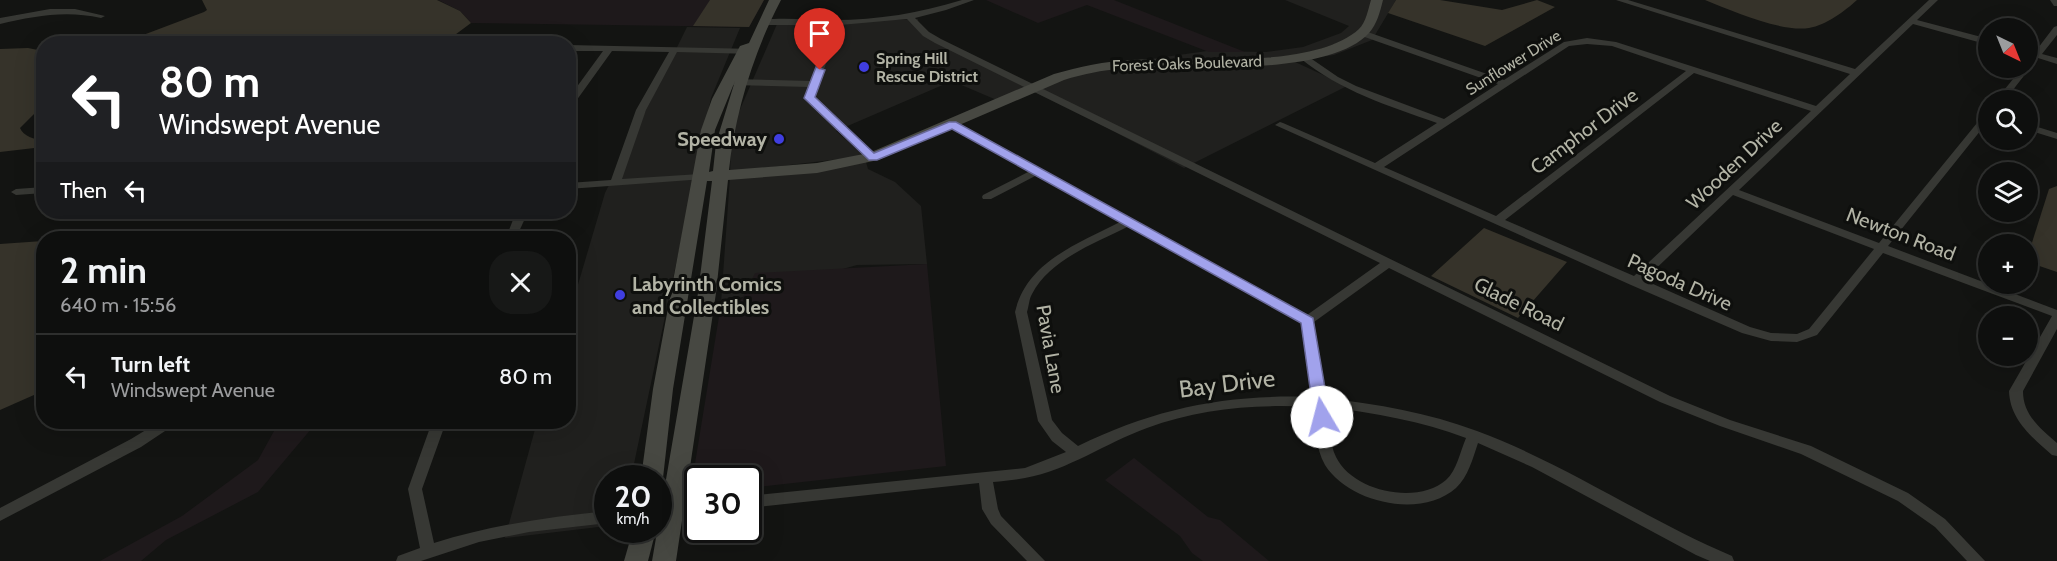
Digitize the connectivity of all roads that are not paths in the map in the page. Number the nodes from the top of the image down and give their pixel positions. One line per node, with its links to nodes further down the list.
1 (775, 0): 12 (main road)
2 (969, 0): 9 (street)
3 (1377, 0): 15 (main road)
4 (1620, 0): 26 (street)
5 (1934, 0): 11 (street, Wooden Drive)
6 (2054, 0): 7 (street)
7 (2057, 4)
8 (101, 16): 10 (street)
9 (910, 18): 13 (street); 32 (street, Glade Road)
10 (0, 21)
11 (1911, 21): 16 (street); 26 (street, Wooden Drive)
12 (764, 22): 13 (street); 21 (main road)
13 (837, 23): 30 (street)
14 (2057, 29): 18 (street)
15 (1362, 33): 22 (main road, Forest Oaks Boulevard); 31 (street)
16 (1978, 39)
17 (576, 48): 19 (street)
18 (2038, 48)
19 (609, 49): 20 (street); 34 (street)
20 (675, 49): 21 (street); 46 (street)
21 (748, 51): 28 (main road); 29 (main road)
22 (1303, 56): 32 (main road, Forest Oaks Boulevard); 36 (street)
23 (2038, 56): 24 (street)
24 (2057, 61)
25 (1693, 70): 31 (street, Sunflower Drive); 35 (street, Sunflower Drive); 52 (street, Camphor Drive)
26 (1857, 73): 35 (street, Wooden Drive)
27 (2018, 78): 33 (street)
28 (727, 82): 29 (street); 45 (main road)
29 (743, 82): 30 (street); 45 (main road)
30 (814, 84): 42 (street)
31 (1506, 84): 36 (street, Sunflower Drive)
32 (1035, 88): 37 (main road, Forest Oaks Boulevard); 55 (street, Glade Road)
33 (2008, 90)
34 (576, 95)
35 (1817, 110): 49 (street, Wooden Drive)
36 (1445, 123): 43 (street, Sunflower Drive)
37 (952, 124): 42 (main road, Forest Oaks Boulevard); 44 (street)
38 (1280, 125): 43 (street, Pagoda Drive)
39 (1978, 129): 54 (street, Pagoda Drive)
40 (2038, 130): 41 (street)
41 (2057, 136)
42 (873, 157): 45 (main road, Forest Oaks Boulevard)
43 (1376, 167): 52 (street, Pagoda Drive)
44 (1037, 171): 51 (street); 53 (street)
45 (710, 176): 46 (street); 57 (main road); 58 (main road)
46 (616, 182): 47 (street)
47 (576, 185)
48 (36, 191): 50 (street)
49 (1731, 191): 54 (street, Newton Road); 56 (street, Wooden Drive)
50 (16, 192)
51 (987, 197)
52 (1497, 220): 56 (street, Pagoda Drive)
53 (1128, 222): 60 (street); 66 (street, Pavia Lane)
54 (1883, 248): 56 (street, Pagoda Drive); 59 (street, Newton Road)
55 (1389, 261): 60 (street); 81 (street, Glade Road)
56 (1635, 282)
57 (706, 296): 58 (main road); 69 (main road)
58 (679, 298): 67 (main road)
59 (2057, 316): 65 (street)
60 (1308, 321): 61 (street)
61 (1319, 401): 64 (street, Bay Drive); 64 (street); 66 (street, Bay Drive)
62 (159, 429): 71 (street)
63 (436, 429): 75 (street)
64 (1474, 435): 80 (street, Bay Drive)
65 (2057, 451)
66 (1078, 454): 68 (street, Bay Drive)
67 (654, 465)
68 (985, 477): 70 (street, Bay Drive); 79 (street)
69 (672, 479)
70 (762, 501)
71 (0, 515)
72 (594, 518): 75 (street)
73 (641, 543): 77 (main road)
74 (665, 543): 78 (main road)
75 (428, 551): 76 (street)
76 (404, 561)
77 (636, 561)
78 (664, 561)
79 (1037, 561)
80 (1726, 561)
81 (1977, 561)

